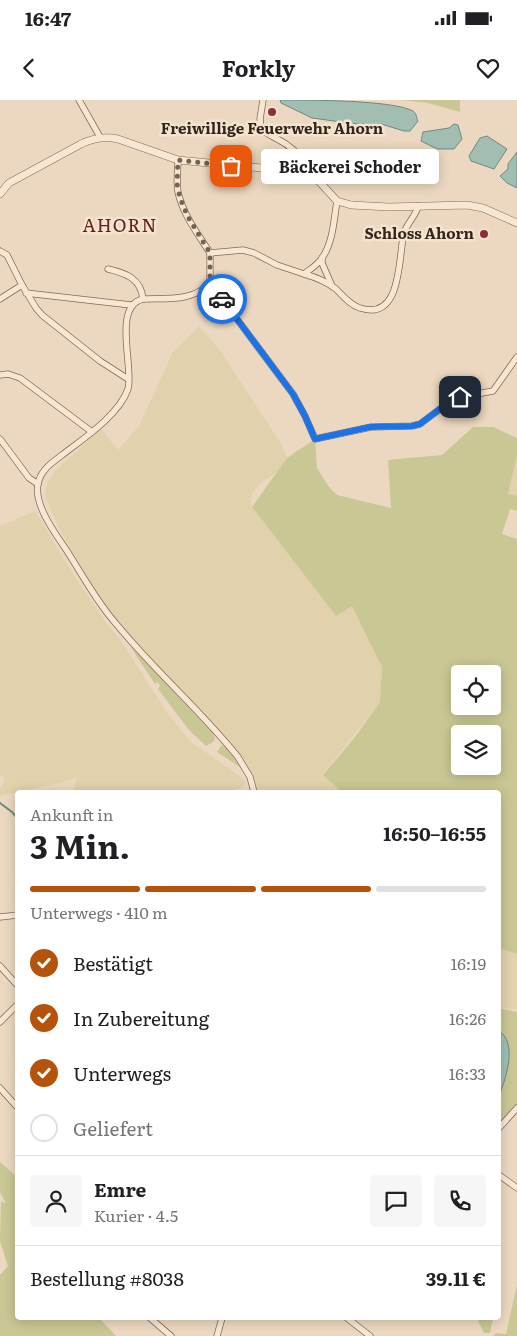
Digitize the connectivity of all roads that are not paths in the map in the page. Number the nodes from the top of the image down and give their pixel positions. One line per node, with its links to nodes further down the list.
1 (79, 100): 3 (street)
2 (263, 100): 5 (street)
3 (100, 137): 4 (street); 6 (street)
4 (178, 160): 5 (street); 11 (street)
5 (303, 172): 7 (street)
6 (0, 191)
7 (337, 201): 8 (street); 12 (street)
8 (418, 206): 9 (street); 17 (street)
9 (517, 223)
10 (0, 251): 16 (street)
11 (210, 253): 14 (street); 15 (street)
12 (322, 258): 14 (street); 17 (street)
13 (108, 269): 20 (street)
14 (304, 274): 17 (street)
15 (210, 283): 20 (street); 22 (street)
16 (22, 284): 18 (street); 19 (street)
17 (332, 286)
18 (26, 293): 21 (street); 24 (street)
19 (0, 299)
20 (143, 299): 21 (street)
21 (130, 305): 24 (street)
22 (517, 357)
23 (0, 375): 25 (street)
24 (128, 379): 25 (street)
25 (92, 432): 27 (street)
26 (0, 439): 27 (street)
27 (38, 484): 28 (street)
28 (253, 790)
29 (15, 915): 30 (street)
30 (0, 917)
31 (0, 966): 32 (street)
32 (15, 983)
33 (15, 1007): 34 (street)
34 (0, 1022)
35 (0, 1088): 36 (street)
36 (15, 1105)
37 (517, 1108): 38 (street)
38 (501, 1126)
39 (501, 1176): 40 (street)
40 (517, 1188)
41 (152, 1320): 44 (street)
42 (221, 1320): 45 (street)
43 (350, 1320): 46 (street)
44 (171, 1336)
45 (217, 1336)
46 (370, 1336)

